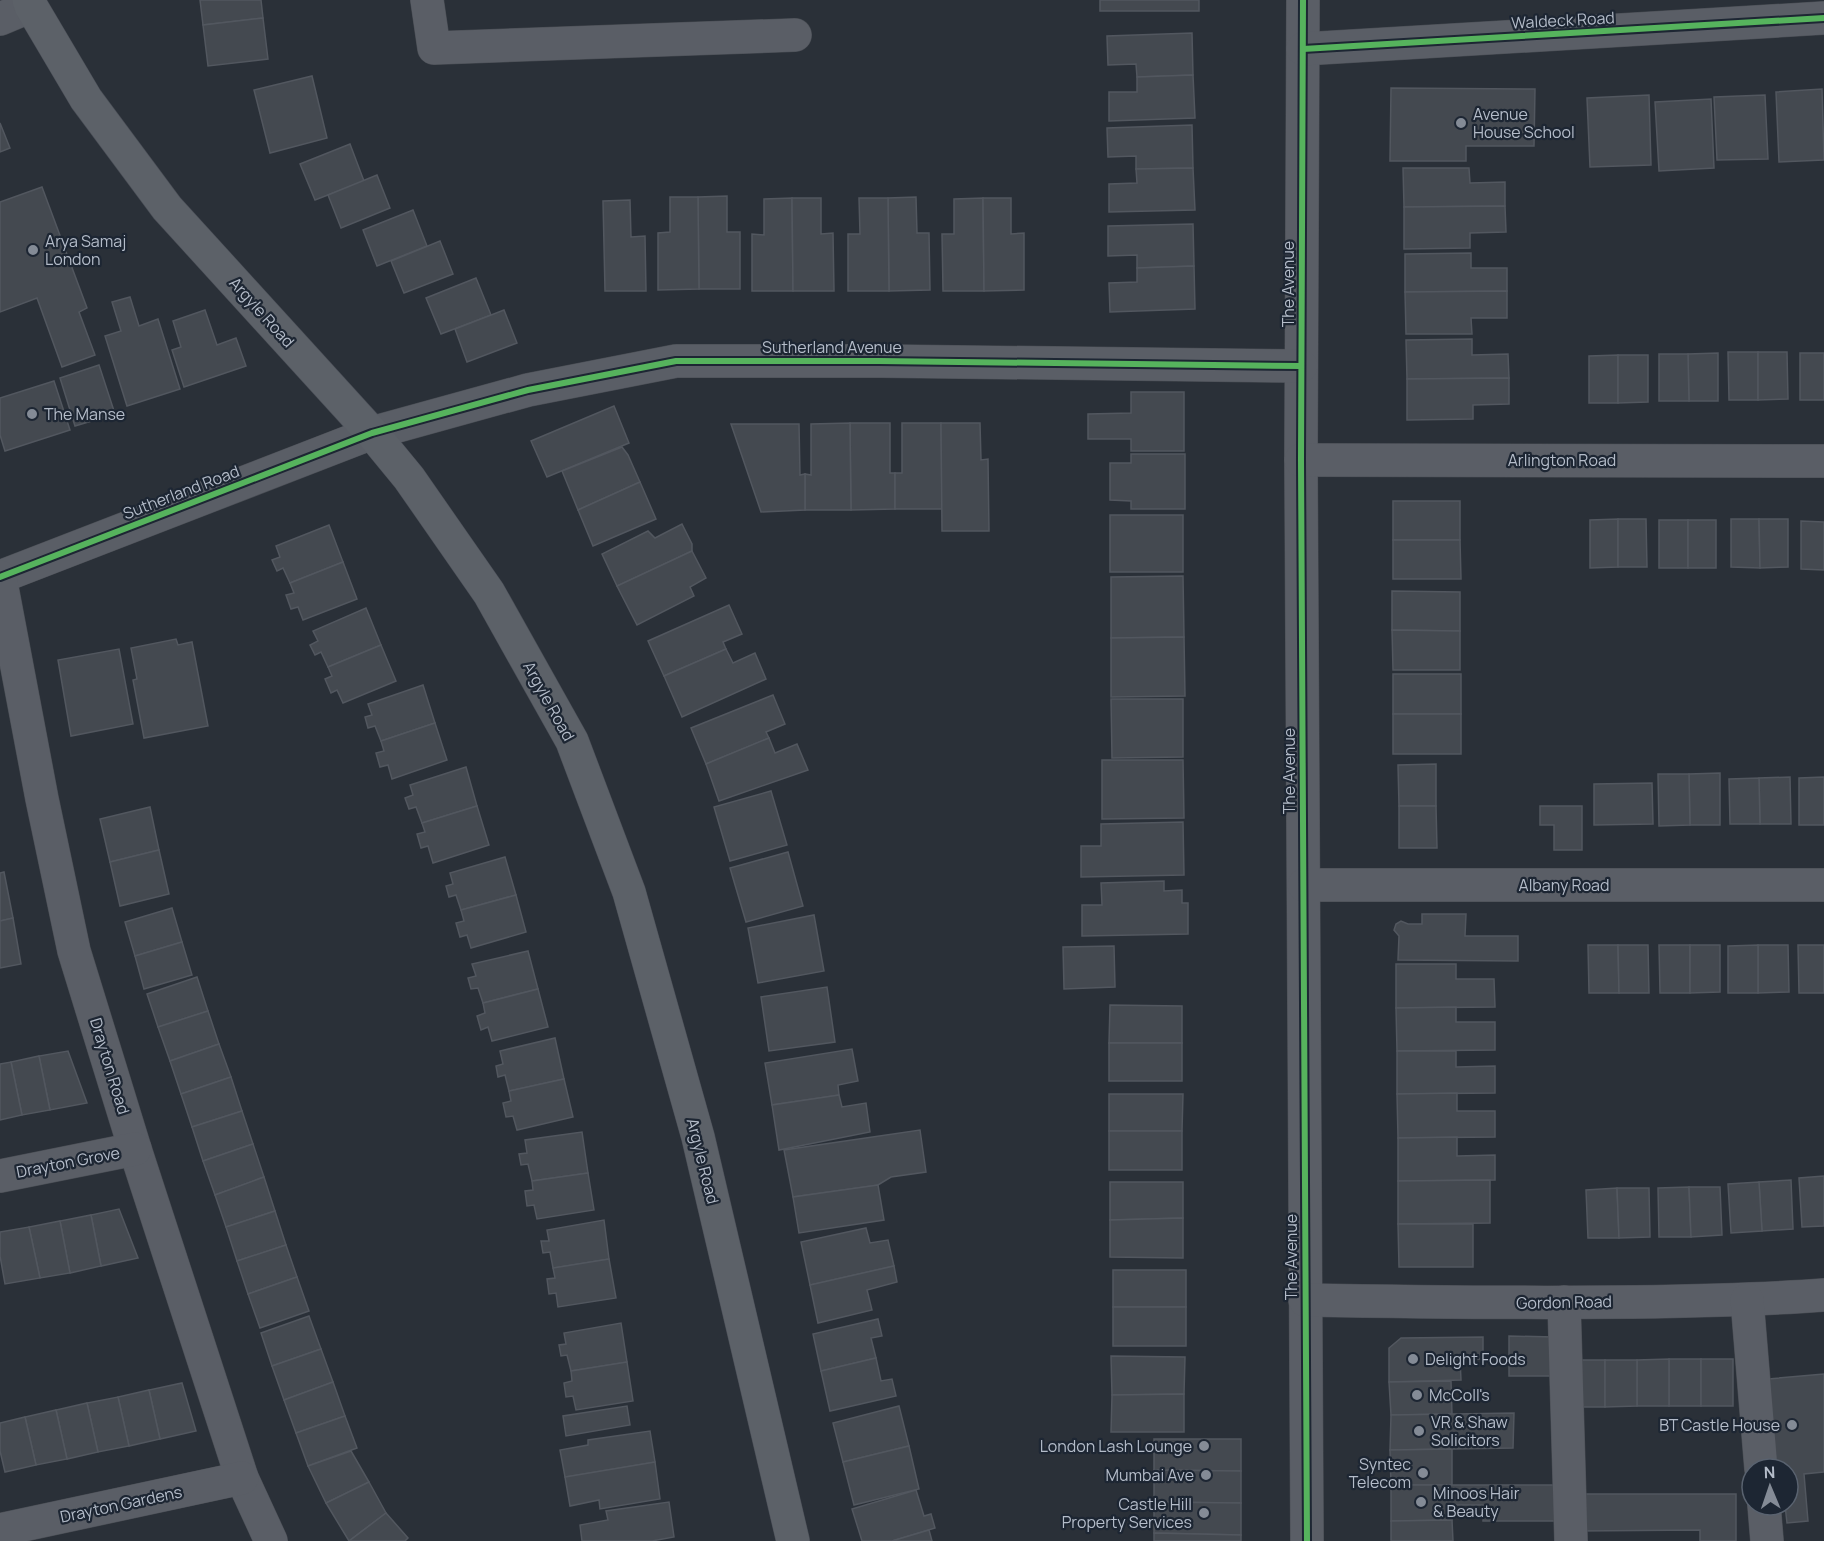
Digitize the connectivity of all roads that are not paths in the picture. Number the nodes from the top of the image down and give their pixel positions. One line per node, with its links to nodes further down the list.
1 (427, 0): 6 (street)
2 (1303, 0): 7 (street, The Avenue)
3 (30, 3): 5 (street); 9 (main road, Argyle Road)
4 (1824, 18): 7 (street, Waldeck Road)
5 (0, 19)
6 (795, 35)
7 (1303, 49): 8 (street, The Avenue)
8 (1301, 366): 9 (street, Sutherland Avenue); 10 (street, The Avenue)
9 (372, 433): 12 (street, Sutherland Road); 26 (main road, Argyle Road)
10 (1301, 460): 11 (street, Arlington Road); 13 (street, The Avenue)
11 (1824, 461)
12 (0, 577): 15 (street, Drayton Road)
13 (1304, 885): 14 (street, Albany Road); 18 (street, The Avenue)
14 (1824, 885)
15 (135, 1149): 16 (street, Drayton Grove); 22 (street, Drayton Road)
16 (0, 1176)
17 (1824, 1295): 19 (street, Gordon Road)
18 (1305, 1300): 20 (street, Gordon Road); 27 (street, The Avenue)
19 (1747, 1300): 20 (street, Gordon Road); 21 (street)
20 (1564, 1302): 28 (street)
21 (1760, 1457)
22 (242, 1478): 24 (street, Drayton Gardens); 25 (street, Drayton Road)
23 (1765, 1517): 29 (street)
24 (0, 1530)
25 (271, 1541)
26 (793, 1541)
27 (1307, 1541)
28 (1571, 1541)
29 (1767, 1541)

